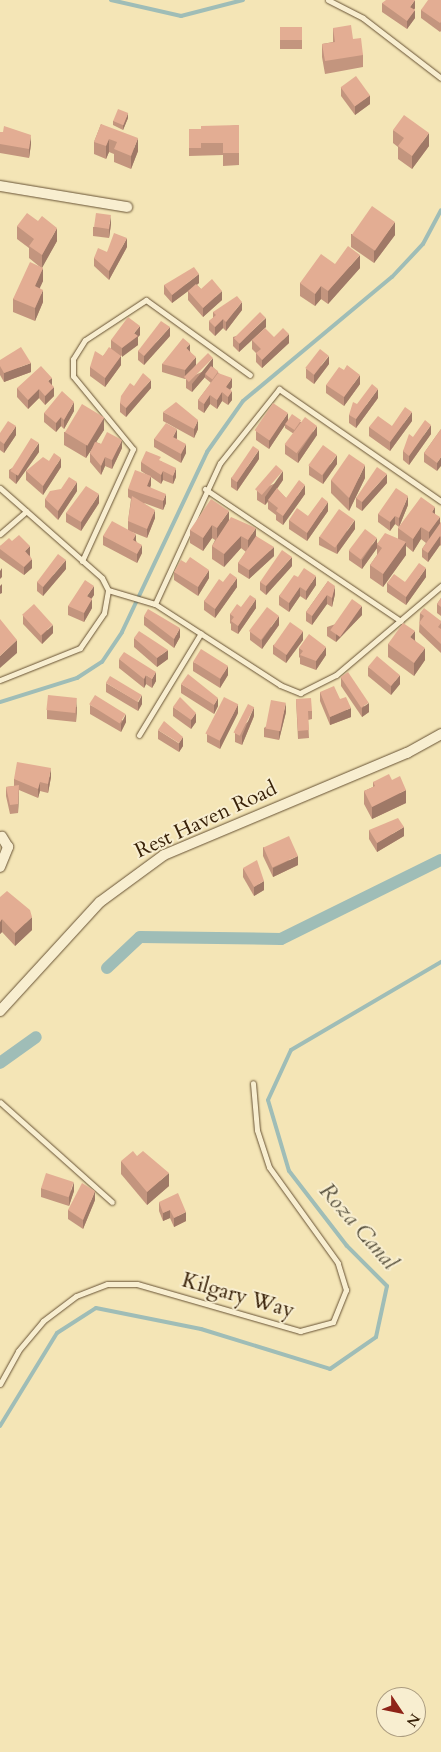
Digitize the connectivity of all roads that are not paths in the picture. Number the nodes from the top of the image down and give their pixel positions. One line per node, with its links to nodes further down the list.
1 (328, 0): 2 (lane)
2 (441, 78)
3 (0, 186): 4 (street)
4 (127, 207)
5 (250, 375): 11 (lane)
6 (0, 488): 9 (lane)
7 (205, 489): 8 (lane); 14 (lane); 15 (lane)
8 (441, 501)
9 (26, 511): 10 (lane); 11 (lane)
10 (0, 534)
11 (82, 561): 13 (lane)
12 (441, 586): 15 (lane)
13 (108, 590): 14 (lane); 17 (lane)
14 (155, 604): 16 (lane)
15 (401, 621): 16 (lane)
16 (201, 633): 19 (lane)
17 (0, 680)
18 (441, 734): 22 (street, Rest Haven Road)
19 (139, 735)
20 (2, 836): 21 (street)
21 (0, 867)
22 (0, 1011)
23 (253, 1083): 26 (lane, Kilgary Way)
24 (0, 1102): 25 (lane)
25 (112, 1202)
26 (0, 1384)

